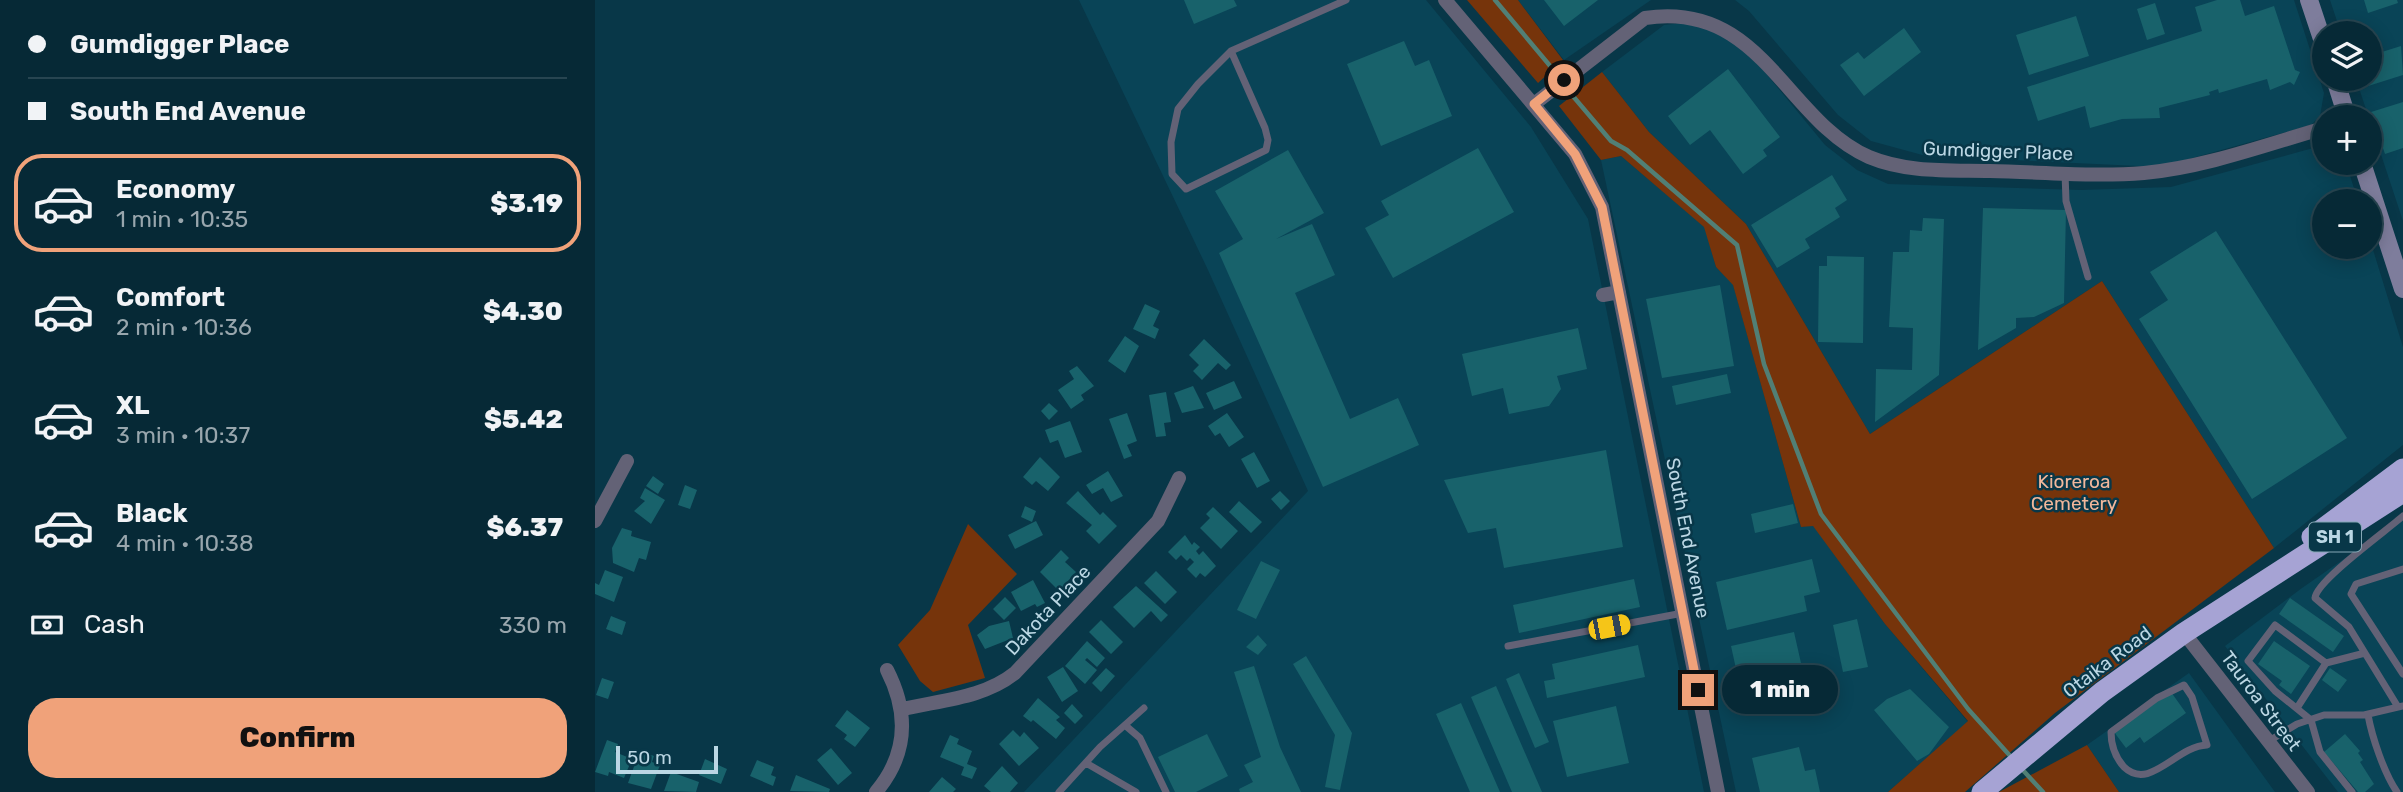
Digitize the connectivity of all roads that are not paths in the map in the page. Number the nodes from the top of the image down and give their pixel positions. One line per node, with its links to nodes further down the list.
1 (1346, 0): 7 (lane)
2 (1445, 0): 8 (street, South End Avenue)
3 (2309, 0): 5 (main road)
4 (1679, 2): 8 (street)
5 (2316, 21)
6 (1766, 41): 10 (street, Gumdigger Place)
7 (1231, 51): 7 (lane)
8 (1534, 104): 14 (street, South End Avenue)
9 (2312, 131): 10 (street, Gumdigger Place)
10 (2065, 173): 12 (lane)
11 (2366, 175): 13 (main road)
12 (2088, 277)
13 (2403, 289)
14 (1619, 292): 15 (street); 24 (street, South End Avenue)
15 (1603, 295)
16 (627, 461): 21 (street)
17 (2403, 470): 23 (highway, Otaika Road / SH 1)
18 (1179, 478): 34 (street, Dakota Place)
19 (2403, 492): 23 (highway, Otaika Road / SH 1)
20 (2403, 516): 27 (lane)
21 (595, 521)
22 (2403, 569): 30 (lane)
23 (2266, 579): 25 (highway, Otaika Road / SH 1)
24 (1684, 613): 26 (lane); 45 (street, South End Avenue)
25 (2184, 633): 39 (street, Tauroa Street); 46 (highway, Otaika Road / SH 1)
26 (1509, 646)
27 (2365, 653): 28 (lane); 31 (lane)
28 (2326, 663): 33 (lane); 33 (lane)
29 (887, 670): 34 (street)
30 (2403, 674)
31 (2400, 706): 35 (lane)
32 (1144, 708): 37 (lane)
33 (2297, 708): 36 (lane)
34 (903, 709): 41 (street)
35 (2368, 715): 36 (lane); 49 (lane)
36 (2311, 720): 39 (lane); 48 (lane)
37 (1126, 726): 40 (lane); 44 (lane)
38 (2111, 732): 38 (lane)
39 (2268, 741): 47 (street, Tauroa Street)
40 (1086, 763): 42 (lane); 43 (lane)
41 (876, 792)
42 (1059, 792)
43 (1136, 792)
44 (1166, 792)
45 (1718, 792)
46 (1982, 792)
47 (2308, 792)
48 (2352, 792)
49 (2397, 792)

